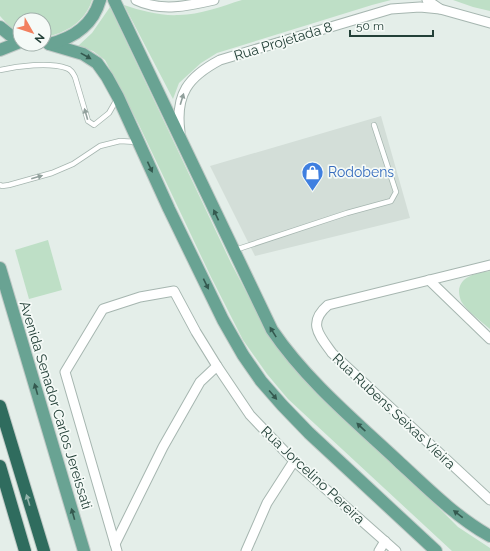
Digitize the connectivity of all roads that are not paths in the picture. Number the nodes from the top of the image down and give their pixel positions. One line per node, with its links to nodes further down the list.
1 (100, 0): 10 (main road)
2 (114, 0): 17 (main road)
3 (136, 0): 4 (street)
4 (213, 0)
5 (427, 0): 6 (street)
6 (440, 9): 7 (street); 17 (street, Rua Projetada 8, one-way to 6)
7 (490, 23)
8 (0, 27): 9 (main road)
9 (12, 36)
10 (52, 43)
11 (12, 45): 13 (main road)
12 (52, 46): 15 (main road, one-way to 15)
13 (0, 50)
14 (0, 70): 15 (lane, one-way to 14)
15 (118, 97): 18 (main road)
16 (374, 126): 20 (lane)
17 (181, 137): 20 (main road, one-way to 17)
18 (138, 142): 19 (lane, one-way to 18); 39 (main road, one-way to 39)
19 (0, 185)
20 (233, 251): 30 (main road, one-way to 20)
21 (490, 265): 23 (street)
22 (0, 268): 35 (main road, Avenida Senador Carlos Jereissati, one-way to 22)
23 (428, 280): 24 (street); 29 (street, Rua Rubens Seixas Vieira)
24 (490, 339)
25 (217, 366): 27 (street, Rua Jorcelino Pereira); 32 (street); 32 (street, Rua Jorcelino Pereira)
26 (0, 406): 34 (highway, one-way to 26)
27 (294, 461): 31 (street, Rua Jorcelino Pereira); 36 (street)
28 (0, 466): 33 (highway)
29 (490, 500)
30 (490, 536)
31 (385, 541): 37 (street); 38 (street, Rua Jorcelino Pereira)
32 (116, 548)
33 (25, 551)
34 (44, 551)
35 (84, 551)
36 (246, 551)
37 (379, 551)
38 (396, 551)
39 (436, 551)

